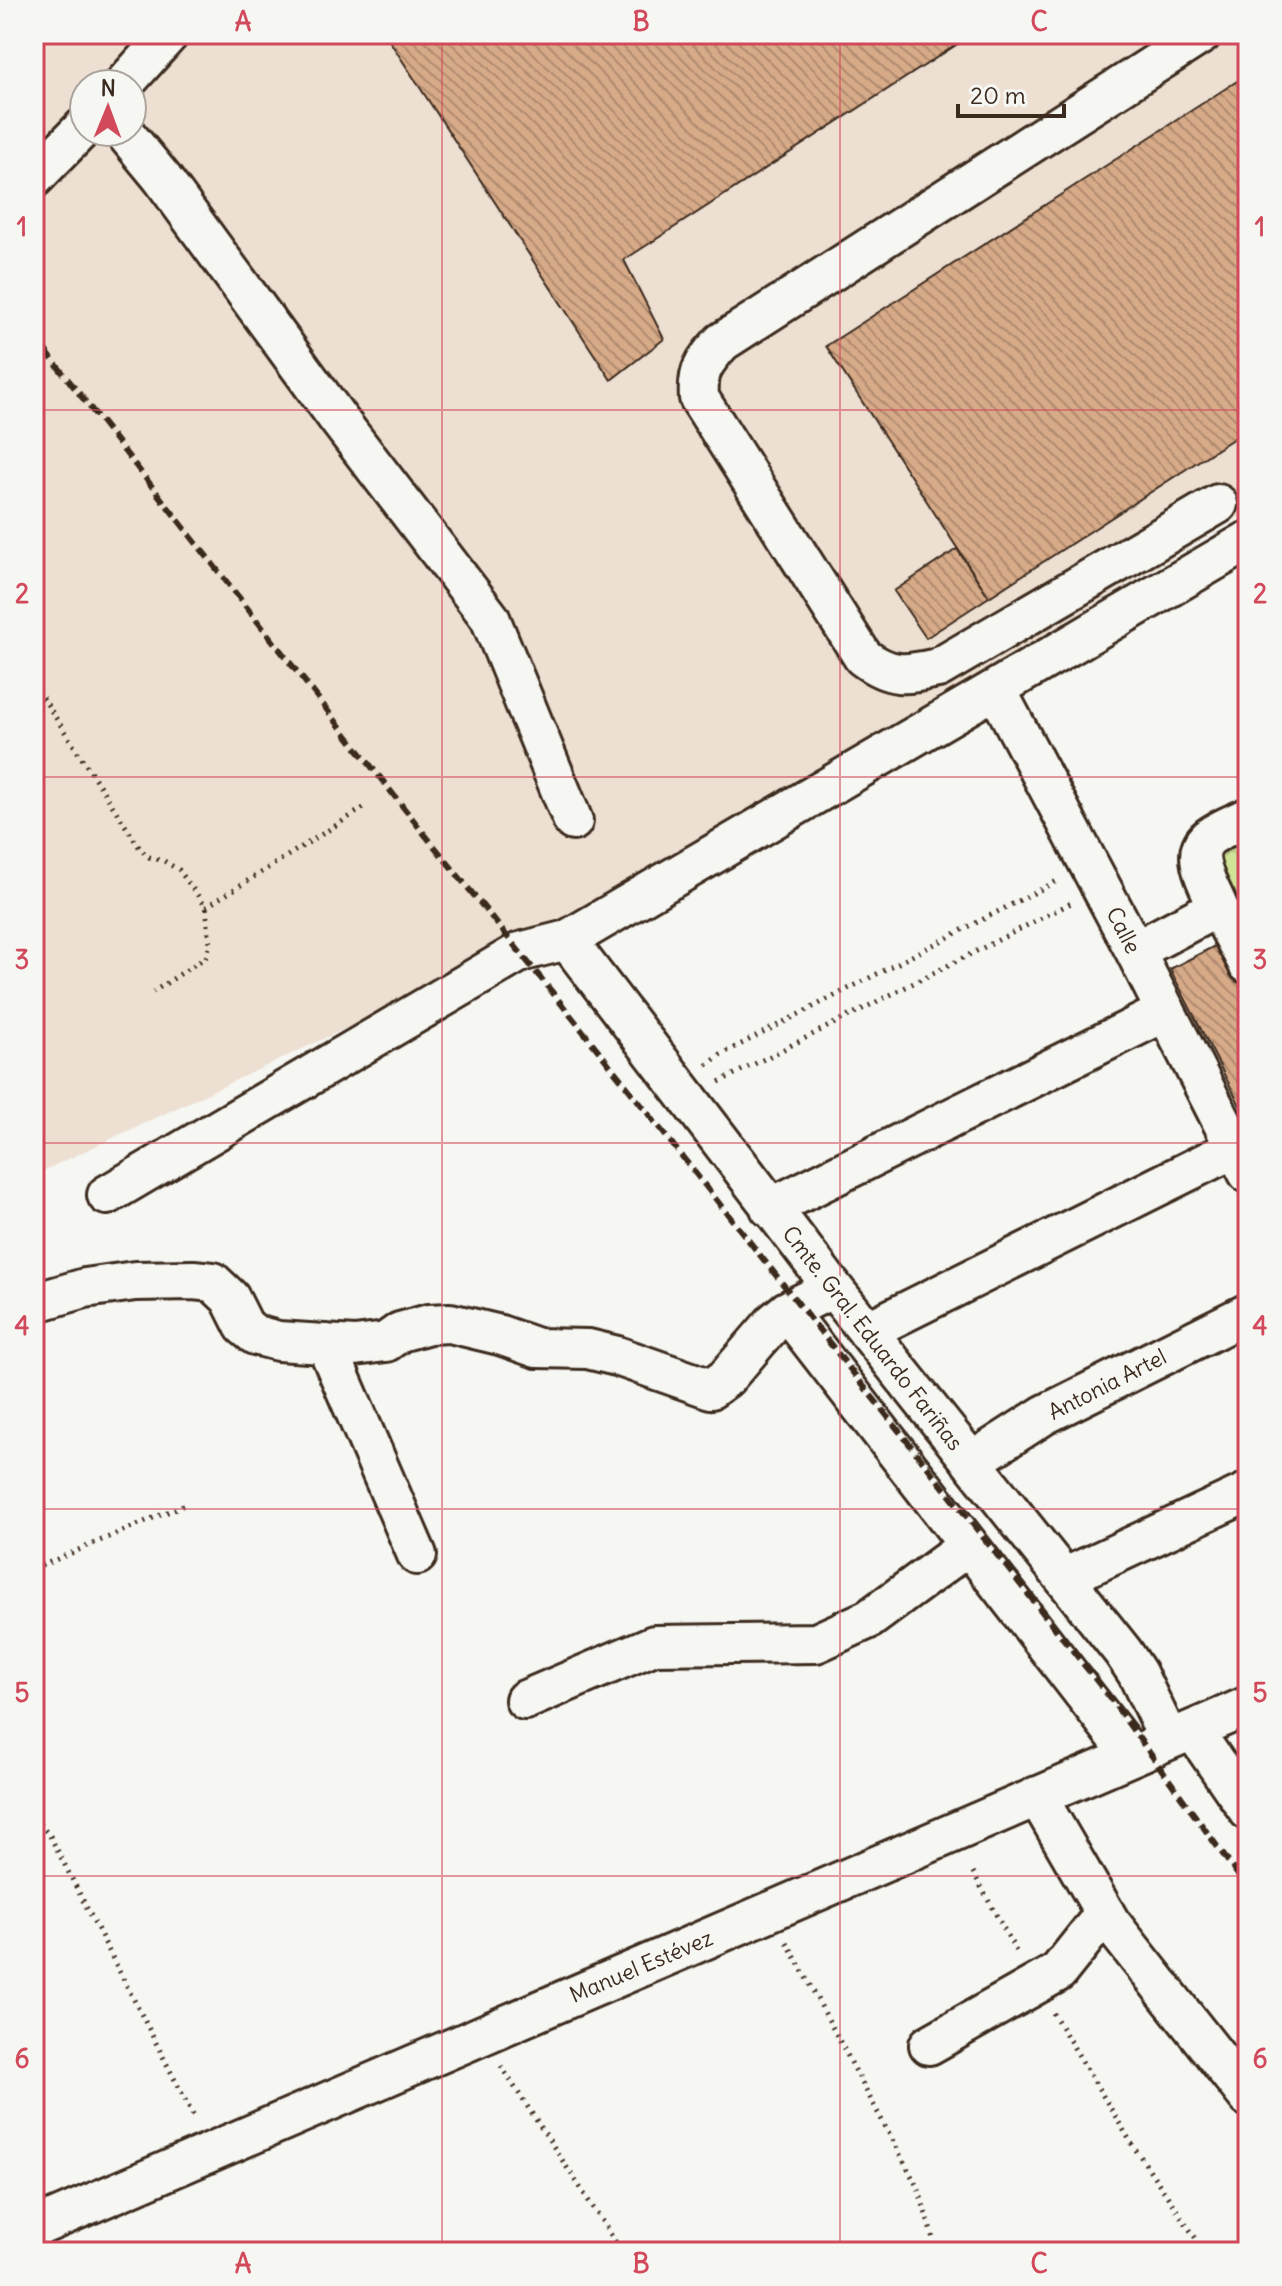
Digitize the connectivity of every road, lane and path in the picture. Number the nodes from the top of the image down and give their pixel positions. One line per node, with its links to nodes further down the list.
1 (169, 34): 3 (street)
2 (1202, 34): 7 (street)
3 (138, 68)
4 (68, 143): 6 (street)
5 (137, 148): 13 (street)
6 (34, 178)
7 (1218, 504)
8 (1248, 541): 10 (street)
9 (34, 684): 15 (path)
10 (996, 689): 14 (street, Calle); 17 (street)
11 (365, 807): 15 (path)
12 (1248, 817): 16 (street)
13 (573, 821)
14 (1096, 876): 18 (street, Calle); 22 (path); 22 (path)
15 (206, 907): 20 (path)
16 (1218, 907): 18 (street); 19 (street)
17 (567, 940): 22 (street, Cmte. Gral. Eduardo Fariñas); 24 (street)
18 (1135, 951): 21 (street, Calle)
19 (1248, 964)
20 (153, 992)
21 (1165, 1012): 23 (street, Calle); 25 (street)
22 (682, 1093): 25 (street, Cmte. Gral. Eduardo Fariñas)
23 (1242, 1160): 30 (street)
24 (107, 1195)
25 (770, 1208): 26 (street, Cmte. Gral. Eduardo Fariñas)
26 (833, 1288): 28 (street); 30 (street, Cmte. Gral. Eduardo Fariñas)
27 (34, 1303): 31 (street)
28 (787, 1311): 31 (street); 35 (street)
29 (1248, 1313): 32 (street, Antonia Artel)
30 (867, 1331): 32 (street, Cmte. Gral. Eduardo Fariñas)
31 (326, 1344): 36 (street)
32 (971, 1462): 38 (street, Cmte. Gral. Eduardo Fariñas)
33 (1248, 1492): 38 (street)
34 (186, 1504): 37 (path)
35 (968, 1546): 39 (street); 42 (street)
36 (417, 1555)
37 (34, 1569)
38 (1064, 1578): 41 (street, Cmte. Gral. Eduardo Fariñas)
39 (525, 1700)
40 (1248, 1706): 41 (street, Manuel Estévez)
41 (1181, 1735): 42 (street, Manuel Estévez); 44 (street, Cmte. Gral. Eduardo Fariñas)
42 (1132, 1756): 43 (street, Manuel Estévez)
43 (1037, 1796): 47 (street, Manuel Estévez); 48 (street)
44 (1248, 1810)
45 (34, 1818): 53 (path)
46 (973, 1872): 49 (path)
47 (771, 1910): 50 (street, Manuel Estévez); 56 (path)
48 (1105, 1913): 49 (street); 52 (street)
49 (1035, 1984): 51 (street); 57 (path)
50 (481, 2035): 53 (street, Manuel Estévez); 55 (path)
51 (929, 2045)
52 (1248, 2097)
53 (212, 2152): 54 (street, Manuel Estévez)
54 (34, 2228)
55 (622, 2252)
56 (940, 2252)
57 (1205, 2252)

